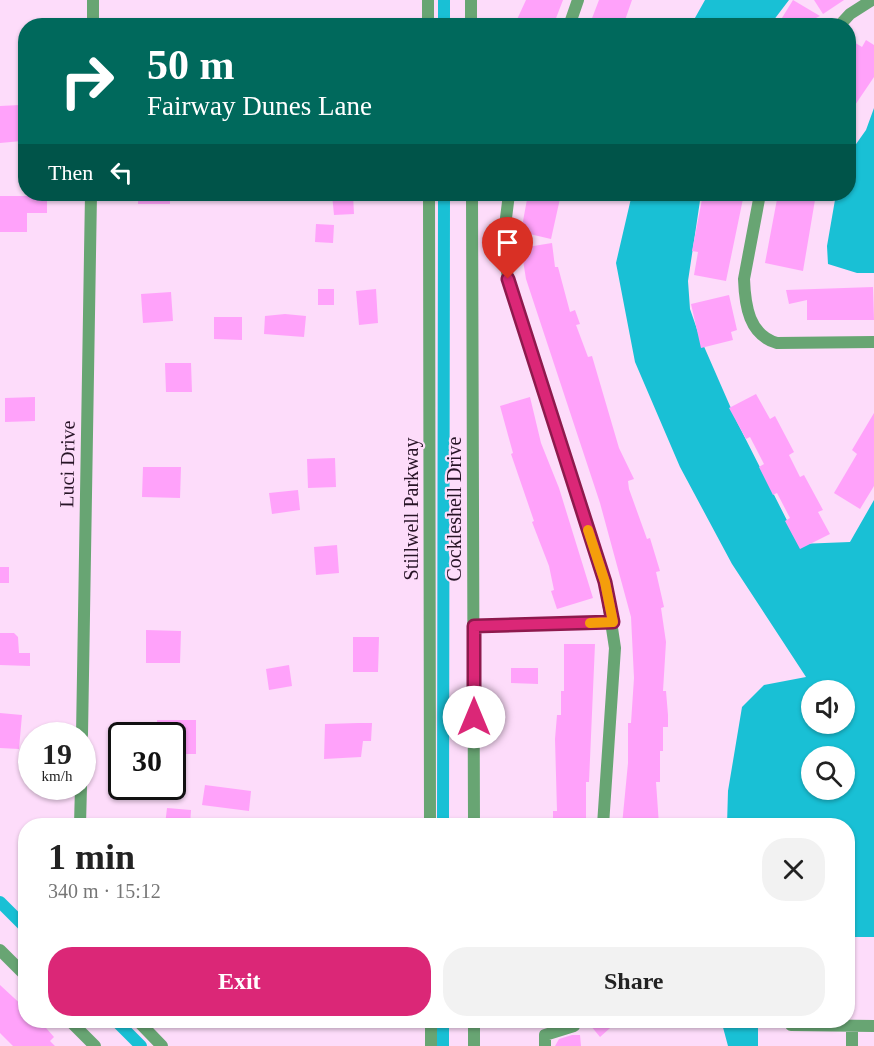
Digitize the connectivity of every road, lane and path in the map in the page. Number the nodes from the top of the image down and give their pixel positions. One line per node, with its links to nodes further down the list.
1 (93, 0): 6 (street)
2 (428, 0): 7 (street)
3 (471, 0): 8 (street)
4 (578, 0): 9 (street)
5 (872, 0): 10 (street)
6 (93, 18)
7 (428, 18)
8 (471, 18)
9 (572, 18)
10 (846, 18)
11 (91, 201): 19 (street, Luci Drive)
12 (429, 201): 22 (street, Stillwell Parkway)
13 (472, 201): 18 (street, Cockleshell Drive)
14 (507, 201): 17 (street)
15 (759, 201): 16 (street)
16 (874, 342)
17 (613, 622): 18 (street); 24 (street)
18 (474, 626): 23 (street, Cockleshell Drive)
19 (82, 722)
20 (81, 800): 21 (street)
21 (80, 818)
22 (430, 818)
23 (474, 818)
24 (603, 818)
25 (0, 950): 26 (street)
26 (18, 968)
27 (855, 1026): 28 (street)
28 (874, 1026)
29 (77, 1028): 35 (street)
30 (145, 1028): 36 (street)
31 (431, 1028): 37 (street)
32 (474, 1028): 38 (street)
33 (568, 1028): 39 (street)
34 (852, 1028): 40 (street)
35 (94, 1046)
36 (162, 1046)
37 (431, 1046)
38 (474, 1046)
39 (545, 1046)
40 (852, 1046)

